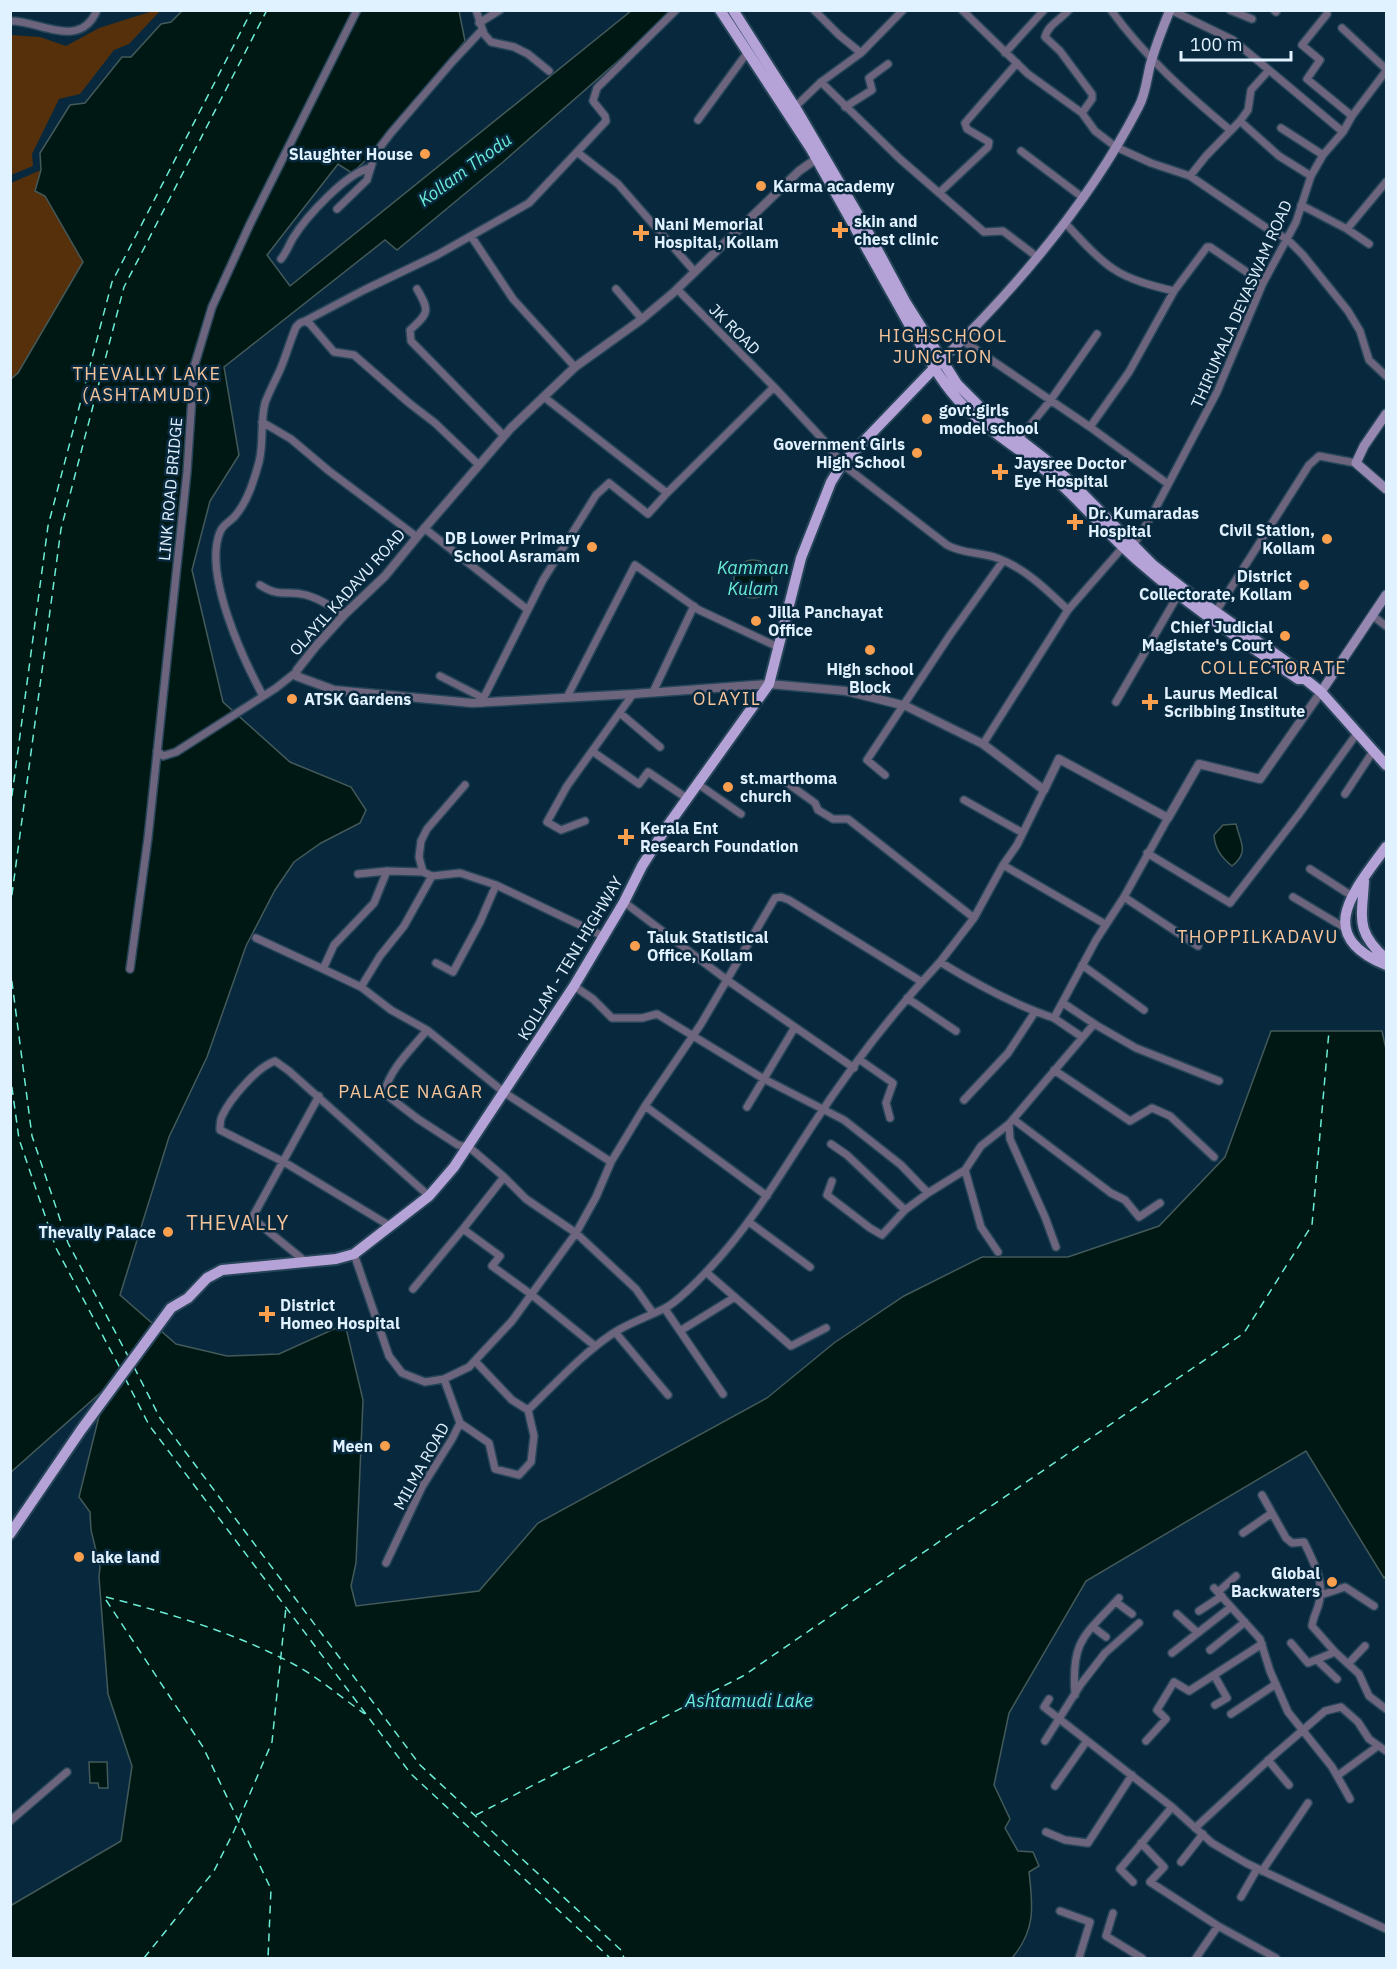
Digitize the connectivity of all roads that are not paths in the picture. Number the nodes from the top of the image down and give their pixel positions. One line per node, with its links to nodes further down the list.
1 (97, 10): 19 (street)
2 (357, 10): 121 (street, LINK ROAD BRIDGE)
3 (476, 10): 20 (street)
4 (500, 10): 20 (street)
5 (676, 10): 45 (street)
6 (720, 10): 23 (main road)
7 (733, 10): 23 (main road)
8 (814, 10): 25 (street)
9 (903, 10): 25 (street)
10 (962, 10): 26 (street)
11 (1044, 10): 26 (street)
12 (1069, 10): 36 (street)
13 (1111, 10): 27 (street)
14 (1171, 10): 27 (main road); 30 (street)
15 (1230, 10): 16 (street)
16 (1241, 12): 18 (street)
17 (1326, 14): 37 (street)
18 (1252, 19)
19 (10, 21)
20 (479, 22): 22 (street)
21 (1342, 28): 31 (street)
22 (482, 30): 32 (street); 48 (street)
23 (741, 32): 24 (main road); 34 (main road)
24 (747, 53): 38 (street); 47 (main road)
25 (861, 53): 33 (street)
26 (1005, 53): 28 (street)
27 (1152, 60): 41 (street); 43 (main road)
28 (1017, 63): 36 (street); 52 (street)
29 (888, 64): 35 (street)
30 (1269, 70): 39 (street); 42 (street)
31 (1386, 70): 37 (street, THIRUMALA DEVASWAM ROAD)
32 (549, 71)
33 (821, 82): 34 (street); 35 (street)
34 (795, 107): 47 (main road)
35 (845, 107): 52 (street)
36 (1082, 113): 43 (street)
37 (1352, 116): 42 (street, THIRUMALA DEVASWAM ROAD)
38 (698, 120)
39 (1240, 121): 41 (street); 50 (street)
40 (1281, 128): 46 (street)
41 (1230, 130): 49 (street)
42 (1342, 132): 46 (street, THIRUMALA DEVASWAM ROAD)
43 (1116, 147): 49 (street); 53 (main road)
44 (1021, 151): 53 (street)
45 (577, 152): 58 (street); 63 (street)
46 (1323, 155): 50 (street, THIRUMALA DEVASWAM ROAD)
47 (820, 156): 63 (street, OLAYIL KADAVU ROAD); 73 (main road)
48 (370, 168): 55 (street); 62 (street)
49 (1190, 176): 59 (street)
50 (1311, 176): 54 (street, THIRUMALA DEVASWAM ROAD)
51 (1386, 182): 57 (street)
52 (939, 193): 61 (street)
53 (1082, 197): 56 (main road)
54 (1301, 205): 57 (street); 59 (street, THIRUMALA DEVASWAM ROAD)
55 (337, 209)
56 (1065, 223): 61 (main road); 68 (street)
57 (1347, 229): 60 (street)
58 (471, 236): 70 (street); 74 (street)
59 (1287, 239): 64 (street, THIRUMALA DEVASWAM ROAD); 75 (street)
60 (1369, 244)
61 (1036, 256): 72 (main road)
62 (281, 259)
63 (695, 272): 67 (street, OLAYIL KADAVU ROAD)
64 (1263, 283): 68 (street); 87 (street, THIRUMALA DEVASWAM ROAD)
65 (417, 289): 82 (street)
66 (616, 289): 69 (street)
67 (677, 289): 69 (street, OLAYIL KADAVU ROAD); 76 (street, JK ROAD)
68 (1174, 291): 81 (street)
69 (642, 318): 74 (street, OLAYIL KADAVU ROAD)
70 (305, 321): 80 (street); 86 (street)
71 (1097, 334): 78 (street)
72 (962, 340): 73 (main road); 78 (street)
73 (938, 365): 83 (main road); 85 (main road, KOLLAM - TENI HIGHWAY); 92 (main road)
74 (576, 367): 77 (street, OLAYIL KADAVU ROAD)
75 (1386, 376)
76 (774, 387): 85 (street, JK ROAD); 89 (street)
77 (544, 397): 82 (street, OLAYIL KADAVU ROAD); 89 (street)
78 (1050, 401): 81 (street); 83 (street)
79 (1386, 414): 84 (main road)
80 (262, 422): 91 (street); 111 (street)
81 (1090, 427): 87 (street)
82 (504, 436): 86 (street, OLAYIL KADAVU ROAD)
83 (1019, 439): 92 (main road)
84 (1356, 463): 88 (main road); 101 (street)
85 (842, 464): 93 (street, JK ROAD); 104 (main road, KOLLAM - TENI HIGHWAY)
86 (479, 465): 90 (street, OLAYIL KADAVU ROAD)
87 (1168, 484): 92 (street, THIRUMALA DEVASWAM ROAD)
88 (1386, 489)
89 (667, 494): 98 (street)
90 (424, 528): 91 (street, OLAYIL KADAVU ROAD); 98 (street)
91 (417, 537): 100 (street, OLAYIL KADAVU ROAD)
92 (1128, 546): 95 (main road); 99 (street, THIRUMALA DEVASWAM ROAD); 101 (main road)
93 (1003, 561): 99 (street, JK ROAD); 115 (street)
94 (260, 585): 100 (street)
95 (1178, 595): 101 (main road); 114 (street)
96 (1386, 595): 102 (main road)
97 (694, 606): 104 (street); 108 (street); 112 (street)
98 (528, 610): 113 (street)
99 (1068, 610): 118 (street, THIRUMALA DEVASWAM ROAD)
100 (345, 614): 105 (street, OLAYIL KADAVU ROAD)
101 (1213, 615): 109 (main road)
102 (1373, 616): 103 (street); 109 (main road)
103 (1386, 626)
104 (778, 647): 107 (main road, KOLLAM - TENI HIGHWAY)
105 (295, 673): 111 (street); 113 (street, OLAYIL KADAVU ROAD)
106 (440, 676): 113 (street)
107 (770, 684): 108 (street, OLAYIL KADAVU ROAD); 115 (street, OLAYIL KADAVU ROAD); 126 (main road, KOLLAM - TENI HIGHWAY)
108 (653, 692): 110 (street, OLAYIL KADAVU ROAD)
109 (1321, 692): 117 (main road); 133 (street)
110 (633, 694): 112 (street, OLAYIL KADAVU ROAD); 116 (street)
111 (263, 696): 121 (street)
112 (567, 697): 113 (street, OLAYIL KADAVU ROAD)
113 (482, 700)
114 (1116, 702)
115 (903, 705): 118 (street, OLAYIL KADAVU ROAD); 124 (street)
116 (620, 713): 119 (street); 122 (street)
117 (1358, 732): 120 (main road); 137 (street)
118 (983, 744): 128 (street, OLAYIL KADAVU ROAD)
119 (660, 747)
120 (1374, 750): 123 (main road); 129 (street)
121 (157, 751): 161 (street, LINK ROAD BRIDGE)
122 (592, 751): 130 (street); 134 (street)
123 (1386, 765)
124 (885, 775)
125 (787, 783): 150 (street)
126 (698, 784): 130 (main road, KOLLAM - TENI HIGHWAY); 132 (street)
127 (465, 785): 141 (street)
128 (1044, 790): 133 (street); 135 (street)
129 (1346, 794)
130 (688, 799): 149 (main road, KOLLAM - TENI HIGHWAY)
131 (964, 800): 135 (street)
132 (741, 814)
133 (1168, 818): 137 (street)
134 (585, 821)
135 (1023, 833): 138 (street)
136 (1386, 848): 144 (main road)
137 (1148, 853): 147 (street)
138 (1003, 865): 150 (street); 151 (street)
139 (1310, 869): 146 (street)
140 (387, 871): 141 (street); 142 (street); 162 (street)
141 (423, 872): 143 (street)
142 (358, 874)
143 (432, 876): 145 (street); 166 (street)
144 (1364, 878): 146 (main road); 156 (main road)
145 (496, 885): 153 (street); 158 (street)
146 (1352, 896): 152 (main road)
147 (1124, 897): 151 (street); 155 (street)
148 (1293, 897): 152 (street)
149 (624, 903): 153 (main road, KOLLAM - TENI HIGHWAY); 163 (street)
150 (974, 918): 157 (street)
151 (1105, 924): 160 (street)
152 (1345, 928): 159 (main road)
153 (605, 937): 165 (main road, KOLLAM - TENI HIGHWAY)
154 (256, 938): 162 (street)
155 (1197, 946)
156 (1386, 959)
157 (940, 962): 164 (street); 170 (street)
158 (436, 963)
159 (1386, 964)
160 (1083, 965): 168 (street); 169 (street)
161 (130, 969)
162 (323, 969): 166 (street)
163 (726, 980): 164 (street); 173 (street); 176 (street)
164 (922, 982): 167 (street)
165 (574, 986): 176 (street); 183 (main road, KOLLAM - TENI HIGHWAY)
166 (360, 987): 174 (street)
167 (907, 998): 175 (street); 178 (street)
168 (1063, 1003): 171 (street); 172 (street)
169 (1144, 1010)
170 (1035, 1012): 171 (street); 185 (street)
171 (1054, 1018): 177 (street)
172 (1094, 1024): 177 (street); 182 (street)
173 (795, 1027): 179 (street); 181 (street)
174 (428, 1030): 183 (street); 192 (street)
175 (956, 1031)
176 (693, 1035): 181 (street); 186 (street)
177 (1082, 1037): 180 (street)
178 (860, 1060): 179 (street); 189 (street)
179 (854, 1068): 188 (street)
180 (1054, 1070): 190 (street); 193 (street)
181 (764, 1079): 187 (street); 188 (street)
182 (1219, 1081)
183 (505, 1092): 192 (main road, KOLLAM - TENI HIGHWAY); 195 (street)
184 (319, 1096): 194 (street); 194 (street); 200 (street)
185 (964, 1100)
186 (645, 1106): 195 (street); 201 (street)
187 (747, 1107)
188 (824, 1110): 199 (street); 201 (street)
189 (890, 1118)
190 (1011, 1122): 196 (street); 202 (street); 208 (street)
191 (831, 1144): 203 (street)
192 (469, 1148): 197 (street); 200 (main road, KOLLAM - TENI HIGHWAY)
193 (1214, 1157)
194 (284, 1162): 205 (street); 211 (street)
195 (611, 1162): 207 (street)
196 (964, 1170): 199 (street); 209 (street)
197 (504, 1177): 206 (street); 207 (street)
198 (832, 1181): 203 (street)
199 (928, 1193): 203 (street)
200 (429, 1196): 205 (main road, KOLLAM - TENI HIGHWAY)
201 (767, 1196): 204 (street)
202 (1160, 1203)
203 (905, 1210)
204 (748, 1222): 212 (street); 213 (street)
205 (390, 1226): 210 (main road, KOLLAM - TENI HIGHWAY)
206 (463, 1229): 214 (street); 215 (street)
207 (576, 1233): 215 (street); 218 (street)
208 (1056, 1247)
209 (998, 1252)
210 (354, 1254): 211 (main road, KOLLAM - TENI HIGHWAY); 224 (street)
211 (306, 1262): 232 (main road, KOLLAM - TENI HIGHWAY)
212 (810, 1267)
213 (706, 1272): 216 (street); 217 (street)
214 (413, 1289)
215 (532, 1295): 222 (street); 223 (street)
216 (735, 1297): 219 (street); 221 (street)
217 (665, 1309): 218 (street); 221 (street)
218 (653, 1313): 220 (street)
219 (826, 1328)
220 (615, 1332): 222 (street); 225 (street)
221 (680, 1332): 226 (street)
222 (595, 1346): 227 (street)
223 (475, 1361): 224 (street); 227 (street)
224 (444, 1379): 228 (street, MILMA ROAD)
225 (668, 1395)
226 (723, 1395)
227 (528, 1410): 228 (street)
228 (459, 1423): 233 (street, MILMA ROAD)
229 (1262, 1495): 230 (street)
230 (1272, 1513): 231 (street); 236 (street)
231 (1244, 1533)
232 (10, 1534)
233 (386, 1563)
234 (1236, 1576): 235 (street)
235 (1218, 1592): 238 (street); 239 (street)
236 (1321, 1595): 237 (street); 251 (street)
237 (1374, 1606)
238 (1232, 1607): 242 (street); 245 (street)
239 (1199, 1611)
240 (1132, 1614): 244 (street)
241 (1177, 1614): 245 (street)
242 (1245, 1622): 248 (street); 250 (street)
243 (1139, 1623): 258 (street)
244 (1093, 1627): 246 (street); 258 (street)
245 (1198, 1633): 252 (street)
246 (1106, 1637)
247 (1291, 1643): 253 (street)
248 (1262, 1644): 255 (street); 257 (street)
249 (1365, 1646): 254 (street)
250 (1210, 1650)
251 (1335, 1652): 253 (street); 254 (street)
252 (1172, 1653)
253 (1317, 1660): 256 (street)
254 (1348, 1664): 261 (street)
255 (1214, 1675): 260 (street); 266 (street)
256 (1337, 1678)
257 (1276, 1684): 262 (street); 264 (street)
258 (1075, 1697): 263 (street)
259 (1049, 1699): 263 (street)
260 (1215, 1705)
261 (1385, 1705)
262 (1231, 1714)
263 (1060, 1720): 265 (street); 267 (street)
264 (1302, 1731): 268 (street); 270 (street); 273 (street)
265 (1045, 1741)
266 (1146, 1741)
267 (1086, 1742): 272 (street); 275 (street)
268 (1378, 1746): 269 (street); 273 (street)
269 (1386, 1751)
270 (1268, 1760): 274 (street); 280 (street)
271 (67, 1772): 279 (street)
272 (1132, 1775): 278 (street); 281 (street)
273 (1337, 1776): 276 (street)
274 (1289, 1785)
275 (1055, 1786)
276 (1350, 1799)
277 (1308, 1803): 285 (street)
278 (1172, 1806): 280 (street); 283 (street)
279 (10, 1821)
280 (1195, 1828): 282 (street)
281 (1046, 1832)
282 (1203, 1834): 284 (street); 285 (street)
283 (1141, 1843): 286 (street); 290 (street)
284 (1181, 1862)
285 (1260, 1870): 287 (street); 291 (street)
286 (1133, 1882)
287 (1241, 1897)
288 (1060, 1911): 292 (street)
289 (1113, 1913): 293 (street)
290 (1218, 1926): 294 (street); 295 (street)
291 (1386, 1929)
292 (1079, 1959)
293 (1142, 1959)
294 (1196, 1959)
295 (1276, 1959)

